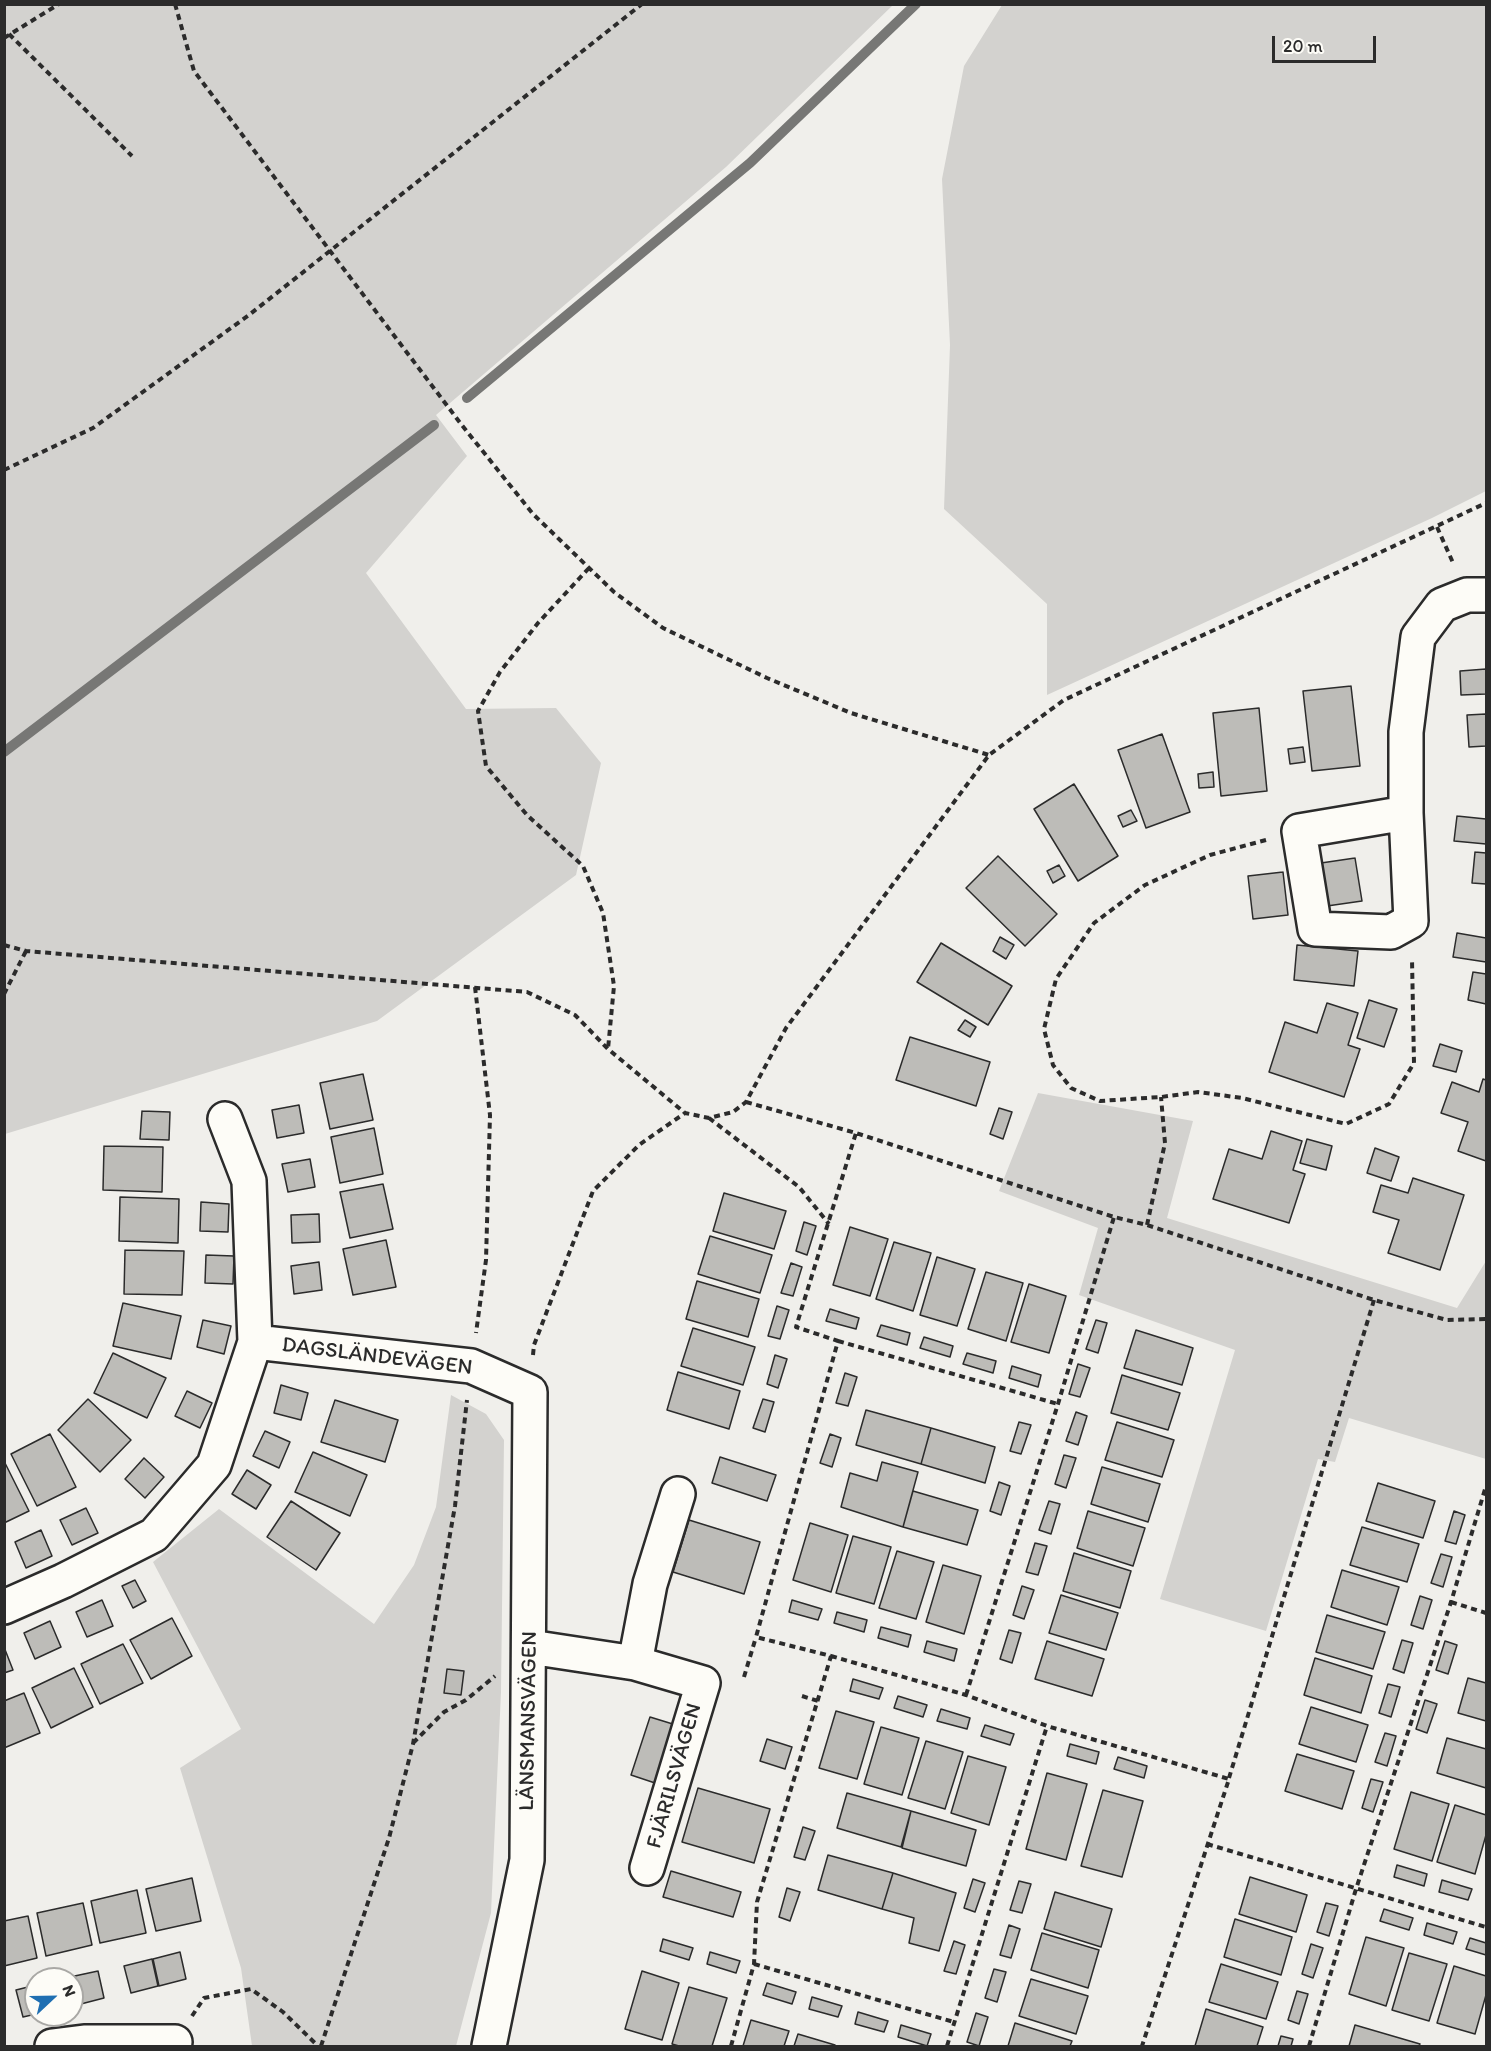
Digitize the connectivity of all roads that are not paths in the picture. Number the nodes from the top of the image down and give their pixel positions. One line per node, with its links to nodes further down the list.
1 (1477, 595): 2 (street)
2 (1406, 813): 2 (street)
3 (225, 1119): 4 (street, DAGSLÄNDEVÄGEN)
4 (255, 1342): 5 (street, DAGSLÄNDEVÄGEN); 7 (street, DAGSLÄNDEVÄGEN)
5 (530, 1392): 8 (street, LÄNSMANSVÄGEN)
6 (678, 1494): 9 (street)
7 (4, 1607)
8 (530, 1647): 9 (street, FJÄRILSVÄGEN); 13 (street, LÄNSMANSVÄGEN)
9 (635, 1663): 10 (street, FJÄRILSVÄGEN)
10 (648, 1868)
11 (175, 2042): 12 (street)
12 (52, 2046)
13 (489, 2046)

